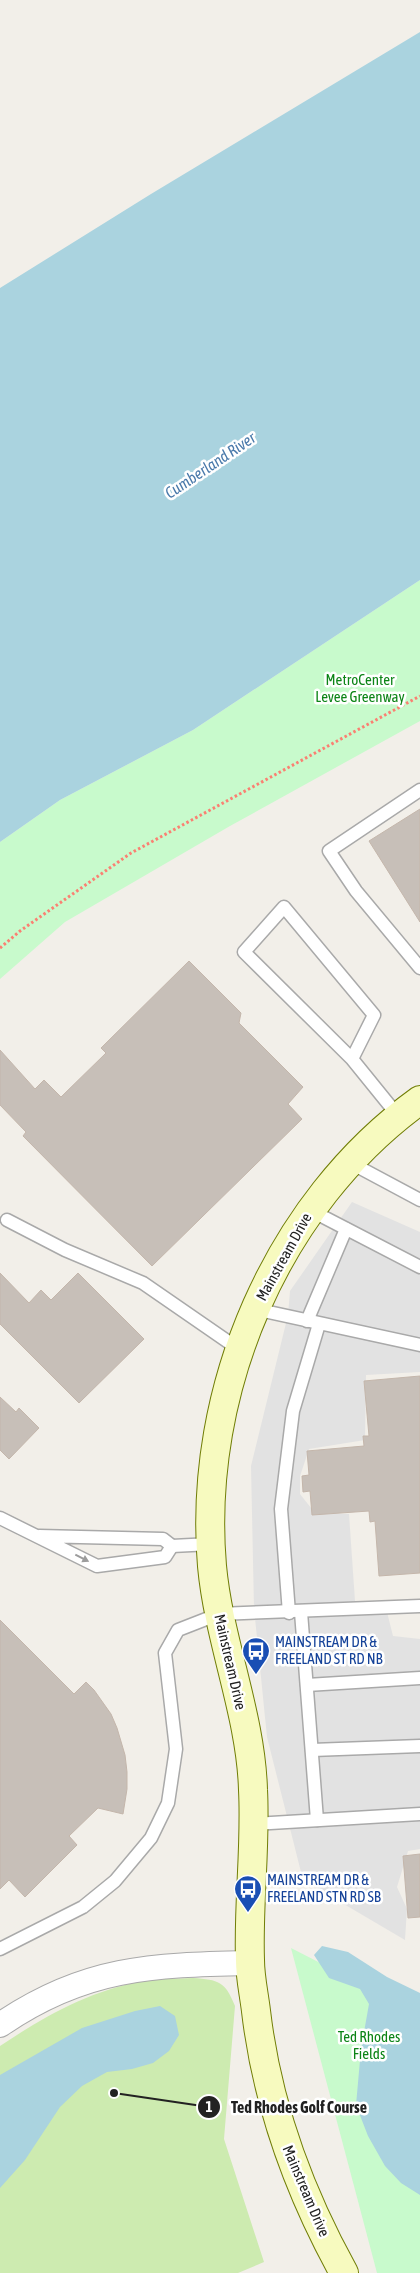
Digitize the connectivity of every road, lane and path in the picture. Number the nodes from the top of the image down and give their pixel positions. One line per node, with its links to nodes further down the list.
1 (420, 696): 3 (path)
2 (420, 790): 4 (lane)
3 (0, 948)
4 (420, 968)
5 (352, 1059): 5 (lane); 7 (lane)
6 (420, 1100): 7 (street, Mainstream Drive)
7 (398, 1117): 8 (street, Mainstream Drive)
8 (349, 1162): 9 (lane); 10 (street, Mainstream Drive)
9 (420, 1200)
10 (310, 1210): 12 (lane); 14 (street, Mainstream Drive)
11 (7, 1220): 17 (lane)
12 (346, 1229): 13 (lane); 15 (lane)
13 (420, 1267)
14 (255, 1310): 15 (lane); 17 (street, Mainstream Drive)
15 (313, 1322): 16 (lane); 23 (lane)
16 (420, 1344)
17 (240, 1350): 20 (street, Mainstream Drive)
18 (0, 1518): 19 (lane)
19 (39, 1536): 21 (lane); 21 (lane, one-way to 21)
20 (212, 1544): 21 (lane); 24 (street, Mainstream Drive)
21 (172, 1546)
22 (420, 1606): 23 (lane)
23 (295, 1613): 24 (lane); 26 (lane)
24 (219, 1614): 31 (street, Mainstream Drive); 32 (lane)
25 (420, 1678): 26 (lane)
26 (306, 1684): 28 (lane)
27 (420, 1746): 28 (lane)
28 (312, 1750): 30 (lane)
29 (420, 1814): 30 (lane)
30 (317, 1820): 31 (lane)
31 (253, 1824): 33 (street, Mainstream Drive)
32 (0, 1949)
33 (250, 1963): 34 (street); 35 (street, Mainstream Drive)
34 (0, 2025)
35 (344, 2273)

